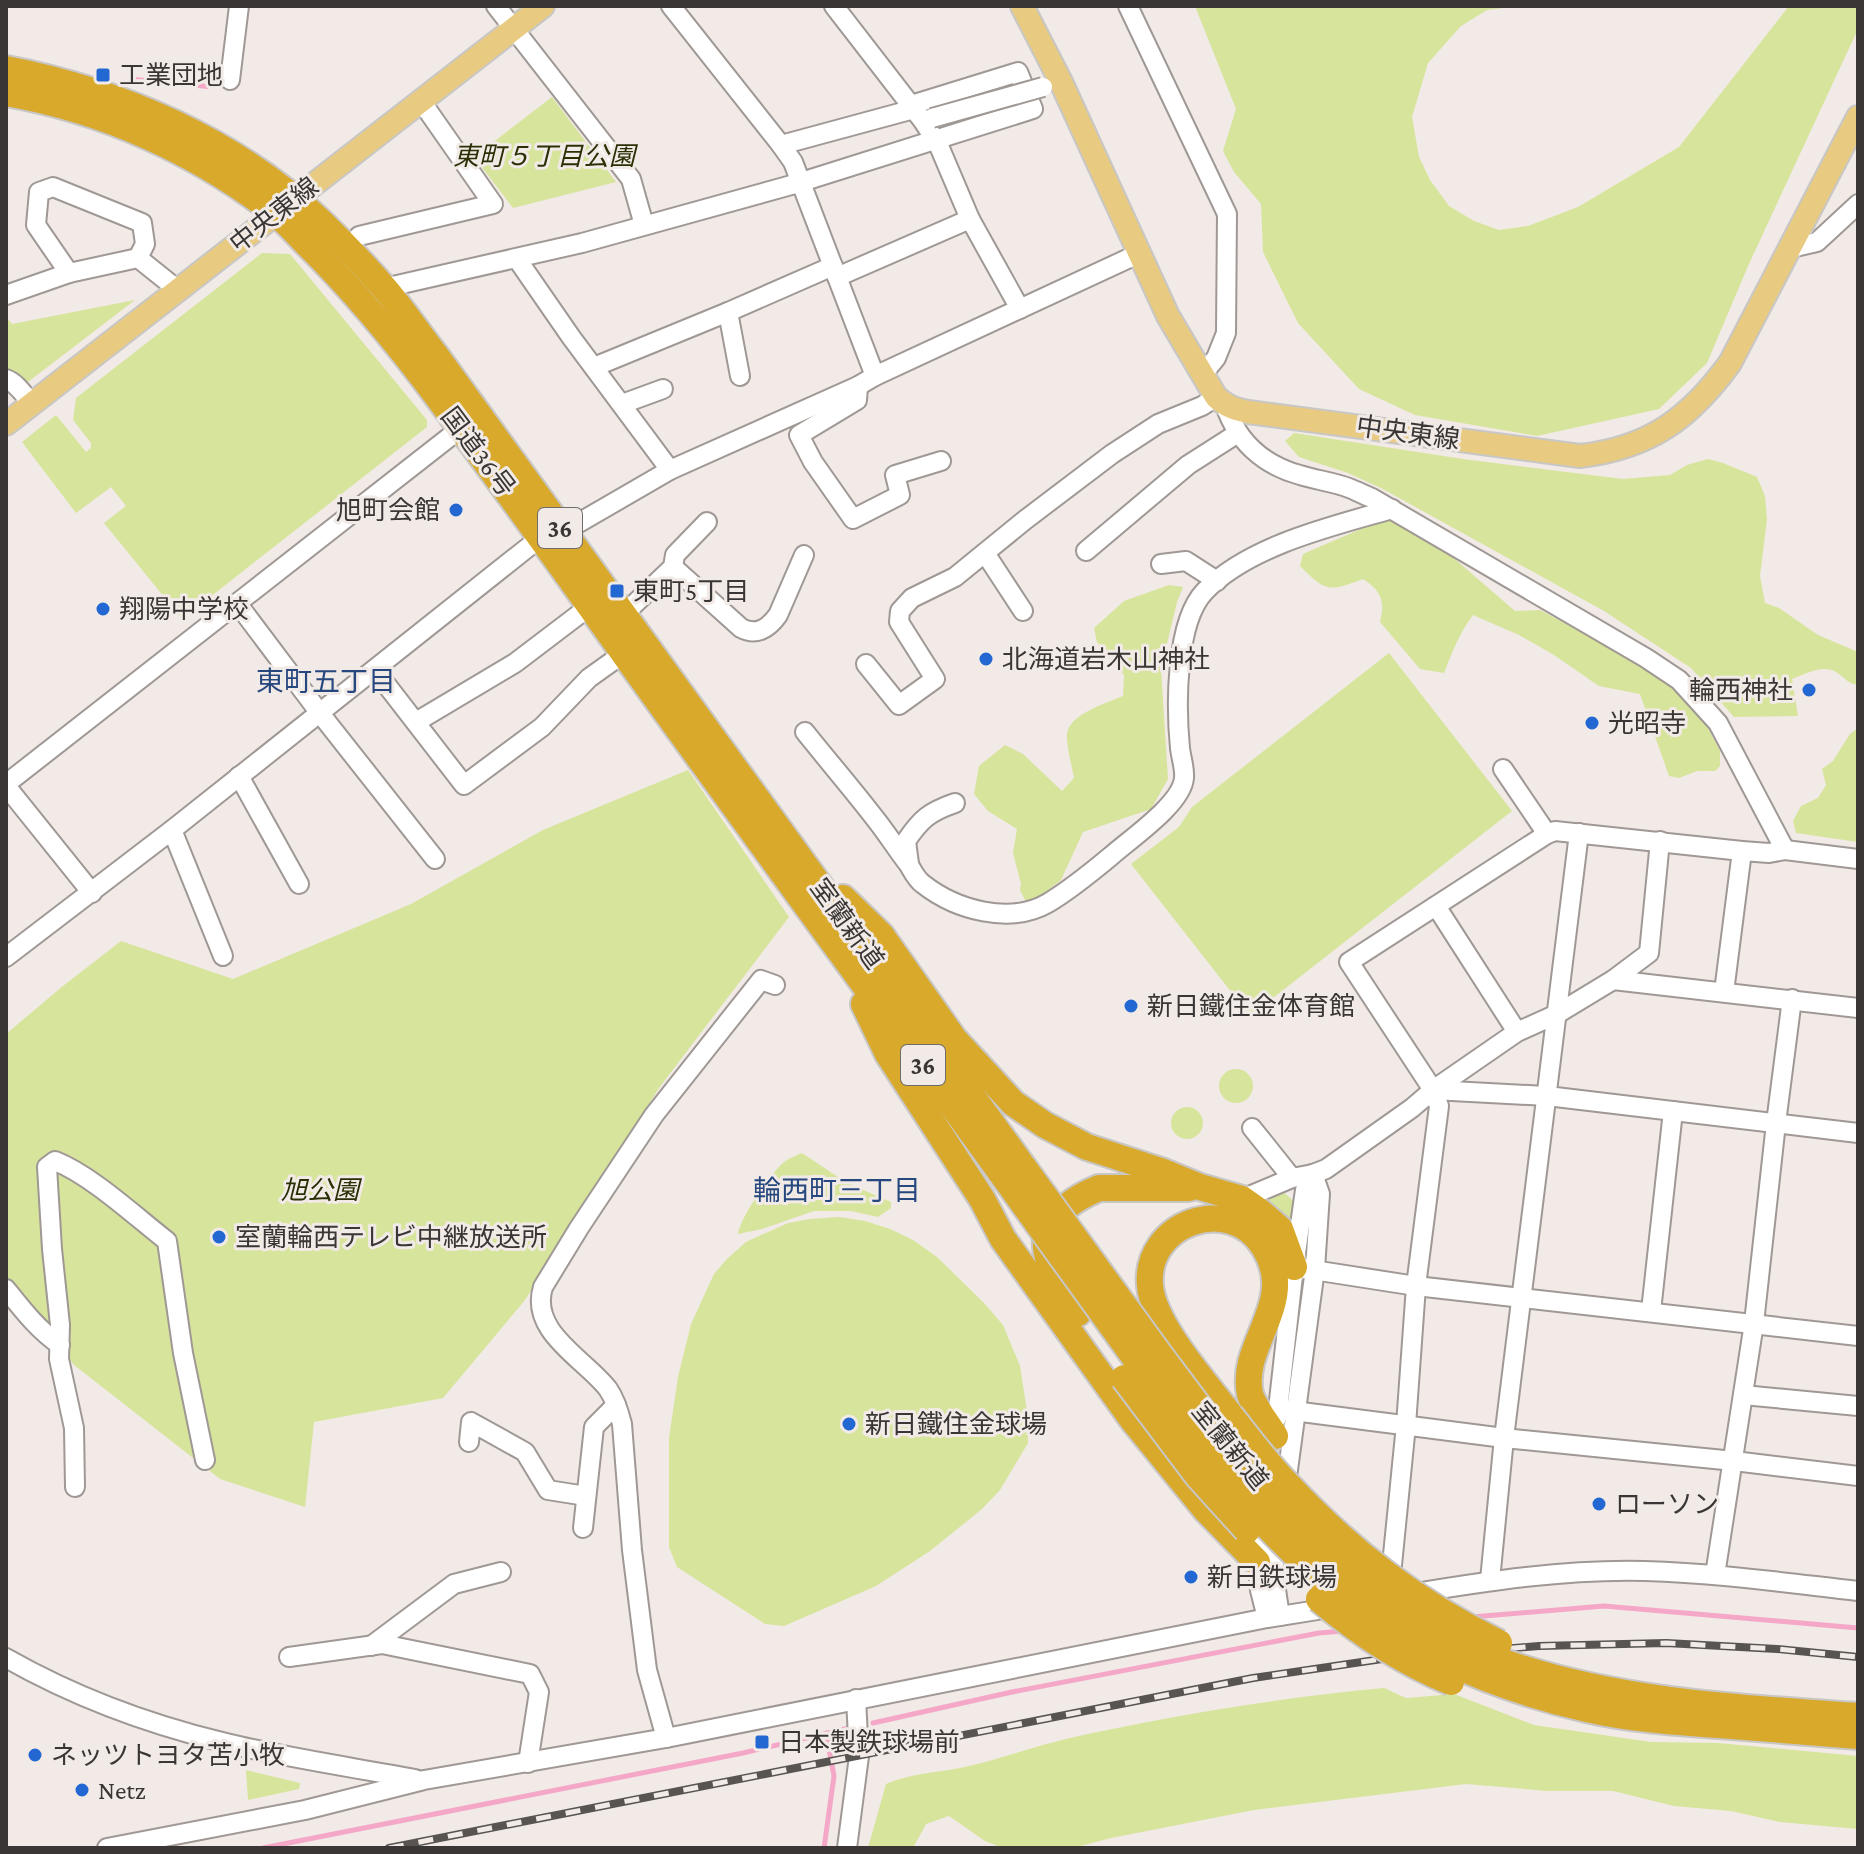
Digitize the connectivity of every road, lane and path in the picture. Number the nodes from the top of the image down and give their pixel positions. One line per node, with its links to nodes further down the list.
1 (239, 6): 10 (street)
2 (496, 6): 8 (street)
3 (543, 6): 8 (main road, 中央東線)
4 (671, 6): 17 (street)
5 (834, 6): 14 (street)
6 (1022, 6): 11 (main road)
7 (1128, 6): 36 (street)
8 (513, 29): 13 (main road, 中央東線); 22 (street)
9 (6, 69): 20 (highway, 国道36号 / 36)
10 (230, 80)
11 (1052, 84): 14 (street, bridge); 25 (main road)
12 (6, 93): 20 (highway, 国道36号 / 36)
13 (421, 101): 20 (main road, 中央東線); 23 (street)
14 (920, 114): 16 (street); 16 (street); 17 (street)
15 (1858, 117): 24 (main road, 中央東線)
16 (936, 141): 18 (street); 21 (street)
17 (781, 145): 18 (street)
18 (801, 183): 22 (street); 28 (street)
19 (1858, 204): 24 (street)
20 (285, 206): 30 (highway, 国道36号 / 36); 31 (main road, 中央東線); 46 (highway, 国道36号 / 36)
21 (970, 219): 28 (street); 33 (street)
22 (644, 225): 27 (street)
23 (359, 236)
24 (1791, 248): 42 (main road, 中央東線)
25 (1138, 254): 33 (street); 36 (main road)
26 (138, 258): 29 (street); 29 (street); 31 (street)
27 (517, 259): 30 (street); 35 (street)
28 (835, 271): 34 (street); 38 (street)
29 (69, 273): 32 (street)
30 (384, 288): 52 (highway, 国道36号 / 36)
31 (178, 290): 43 (main road, 中央東線)
32 (6, 295)
33 (1020, 309): 38 (street)
34 (728, 312): 35 (street); 37 (street)
35 (594, 367): 44 (street)
36 (1202, 375): 42 (main road)
37 (740, 376)
38 (875, 376): 40 (street)
39 (6, 379): 43 (street)
40 (858, 386): 48 (street); 49 (street)
41 (663, 389): 44 (street)
42 (1221, 401): 47 (street); 54 (street)
43 (32, 404): 45 (main road, 中央東線)
44 (622, 404): 49 (street)
45 (6, 424)
46 (461, 428): 52 (highway, 国道36号 / 36); 59 (street)
47 (1238, 433): 50 (street); 53 (street)
48 (941, 461)
49 (670, 470): 52 (street)
50 (1392, 509): 58 (street); 77 (street)
51 (707, 522): 57 (street)
52 (552, 534): 60 (highway, 国道36号 / 36); 62 (highway, 国道36号 / 36); 65 (street)
53 (1086, 551)
54 (985, 553): 61 (street); 64 (street)
55 (804, 555): 57 (street)
56 (1161, 564): 58 (street)
57 (673, 567): 62 (street)
58 (1217, 581): 81 (street)
59 (237, 603): 66 (street); 71 (street)
60 (590, 606): 63 (highway, 国道36号 / 36); 67 (street)
61 (1023, 611)
62 (623, 615): 82 (highway, 国道36号 / 36)
63 (624, 653): 67 (street); 86 (highway, 国道36号 / 36)
64 (866, 664)
65 (375, 670): 66 (street); 67 (street)
66 (319, 712): 70 (street); 79 (street)
67 (416, 722)
68 (805, 732): 81 (street)
69 (1503, 769): 75 (street)
70 (239, 776): 73 (street); 83 (street)
71 (6, 785): 84 (street)
72 (955, 803): 81 (street)
73 (172, 830): 84 (street); 87 (street)
74 (1579, 833): 75 (street); 76 (street); 94 (street)
75 (1547, 834): 85 (street)
76 (1660, 841): 78 (street); 89 (street)
77 (1785, 850): 78 (street); 80 (street)
78 (1742, 851): 91 (street)
79 (435, 859)
80 (1858, 859)
81 (910, 867)
82 (808, 871): 102 (highway, 室蘭新道 / 36); 105 (highway)
83 (299, 884)
84 (92, 893): 88 (street)
85 (1436, 906): 95 (street); 96 (street)
86 (838, 948): 102 (highway, 室蘭新道 / 36); 129 (highway)
87 (223, 956)
88 (6, 957)
89 (1613, 980): 91 (street); 94 (street)
90 (775, 985): 116 (street)
91 (1724, 992): 92 (street)
92 (1792, 999): 93 (street); 99 (street)
93 (1858, 1008)
94 (1557, 1014): 95 (street); 97 (street)
95 (1517, 1032): 96 (street)
96 (1433, 1090): 97 (street); 103 (street); 108 (street)
97 (1547, 1096): 98 (street); 110 (street)
98 (1673, 1111): 99 (street); 111 (street)
99 (1776, 1123): 101 (street); 112 (street)
100 (1252, 1128): 104 (street)
101 (1858, 1133)
102 (1016, 1174): 139 (highway, 室蘭新道 / 36, bridge); 142 (highway, 室蘭新道 / 36, bridge)
103 (1313, 1174): 104 (street); 107 (street)
104 (1292, 1178): 106 (street)
105 (1200, 1187): 106 (highway); 142 (highway, bridge)
106 (1242, 1199): 107 (highway)
107 (1304, 1268): 108 (street); 118 (street)
108 (1416, 1286): 110 (street); 119 (street)
109 (6, 1289): 114 (street)
110 (1522, 1296): 111 (street); 121 (street)
111 (1651, 1311): 112 (street)
112 (1754, 1323): 113 (street); 115 (street)
113 (1858, 1336)
114 (60, 1345): 123 (street); 126 (street)
115 (1743, 1395): 117 (street); 124 (street)
116 (616, 1405): 127 (street); 144 (street)
117 (1858, 1406)
118 (1288, 1410): 119 (street); 120 (street); 135 (street)
119 (1406, 1425): 121 (street); 134 (street)
120 (1275, 1436): 129 (street); 139 (highway, bridge)
121 (1504, 1438): 124 (street); 132 (street)
122 (469, 1442): 127 (street)
123 (205, 1460)
124 (1734, 1461): 125 (street); 131 (street)
125 (1858, 1476)
126 (75, 1487)
127 (586, 1496): 128 (street)
128 (583, 1528)
129 (1257, 1562): 135 (street)
130 (501, 1572): 136 (street)
131 (1715, 1575): 132 (street); 133 (street)
132 (1490, 1580): 134 (street)
133 (1858, 1591)
134 (1392, 1597): 135 (street)
135 (1273, 1617): 140 (street)
136 (371, 1646): 137 (street); 145 (street)
137 (289, 1657)
138 (6, 1658): 146 (street)
139 (1602, 1689): 141 (highway, 室蘭新道 / 36, bridge)
140 (856, 1699): 144 (street); 148 (street)
141 (1858, 1716)
142 (1676, 1722): 143 (highway, 室蘭新道 / 36, bridge)
143 (1858, 1736)
144 (666, 1738): 145 (street)
145 (528, 1763): 146 (street)
146 (424, 1780): 147 (street)
147 (107, 1848)
148 (847, 1848)

